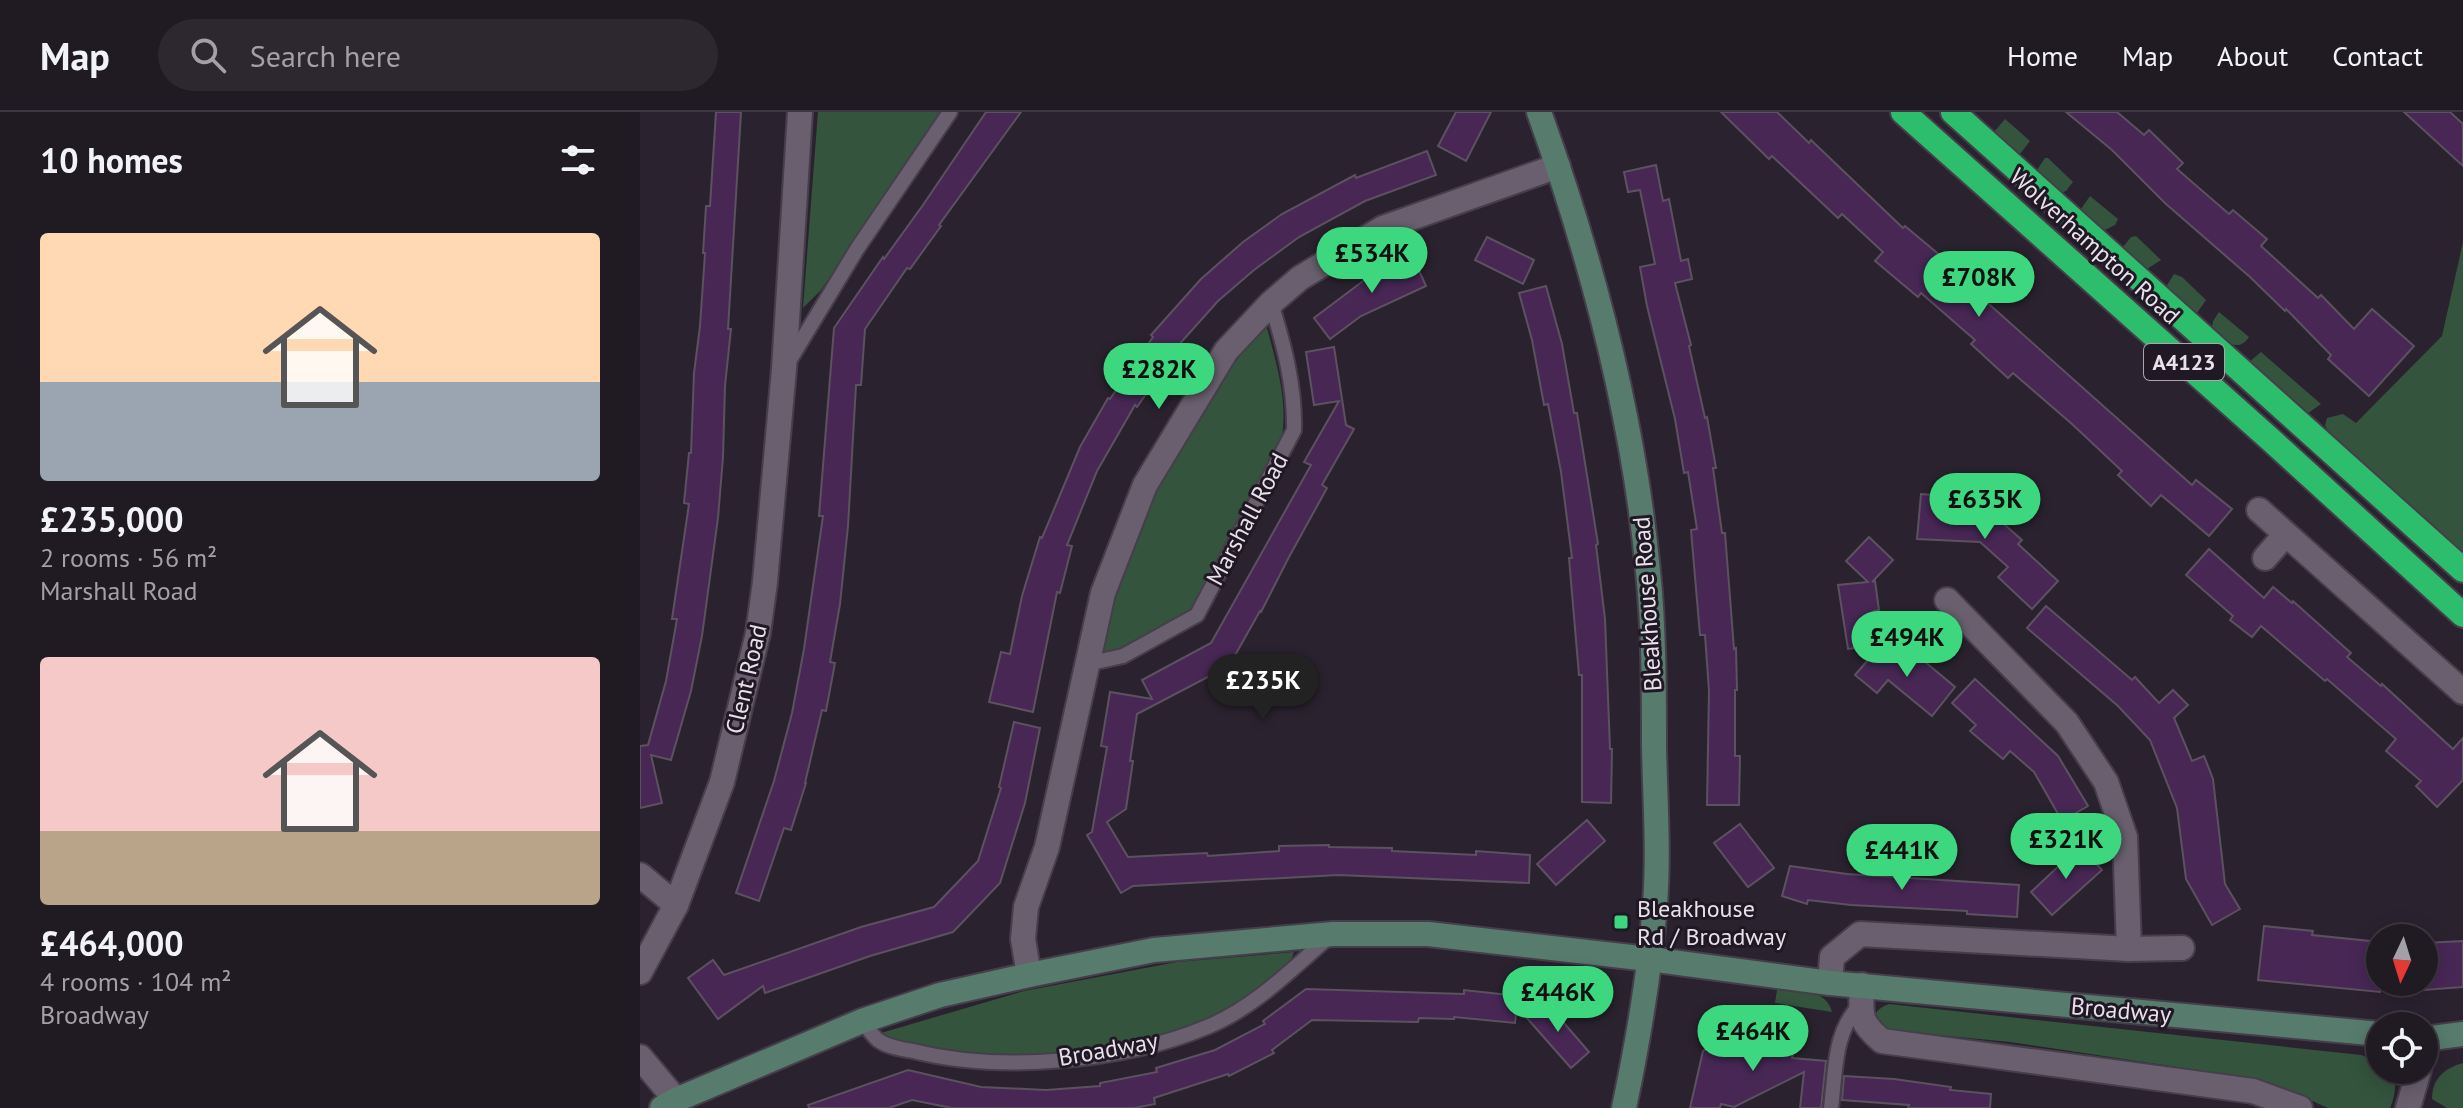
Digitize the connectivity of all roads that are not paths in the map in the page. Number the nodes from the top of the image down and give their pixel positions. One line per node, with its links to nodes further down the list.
1 (800, 112): 8 (street, Clent Road)
2 (950, 112): 8 (lane, Clent Road)
3 (1539, 112): 6 (street, Bleakhouse Road)
4 (1903, 112): 14 (highway, Wolverhampton Road / A4123)
5 (1953, 112): 12 (highway, Wolverhampton Road / A4123)
6 (1558, 166): 7 (street); 22 (street, Bleakhouse Road)
7 (1271, 303): 15 (street); 15 (lane, Marshall Road)
8 (784, 369): 18 (street, Clent Road)
9 (2259, 510): 10 (street)
10 (2285, 535): 11 (street); 16 (street)
11 (2265, 558)
12 (2463, 570)
13 (1947, 600): 21 (street)
14 (2463, 615)
15 (1087, 664): 24 (street)
16 (2463, 692)
17 (640, 875): 18 (street)
18 (676, 905): 23 (street, Clent Road)
19 (1333, 934): 22 (street, Broadway); 24 (street, Broadway); 27 (lane, Broadway)
20 (2182, 948): 21 (street)
21 (2129, 949): 25 (street)
22 (1649, 959): 25 (street, Broadway); 35 (street, Bleakhouse Road)
23 (640, 972)
24 (1029, 975): 27 (street, Broadway)
25 (1830, 983): 26 (street, Broadway)
26 (1862, 994): 28 (street, Broadway); 36 (lane); 37 (street)
27 (862, 1021): 33 (street, Broadway)
28 (2366, 1033)
29 (2463, 1034): 30 (street)
30 (2438, 1040)
31 (640, 1057): 33 (street)
32 (2416, 1084): 34 (street)
33 (674, 1105)
34 (2412, 1106)
35 (1624, 1108)
36 (1831, 1108)
37 (2300, 1108)

